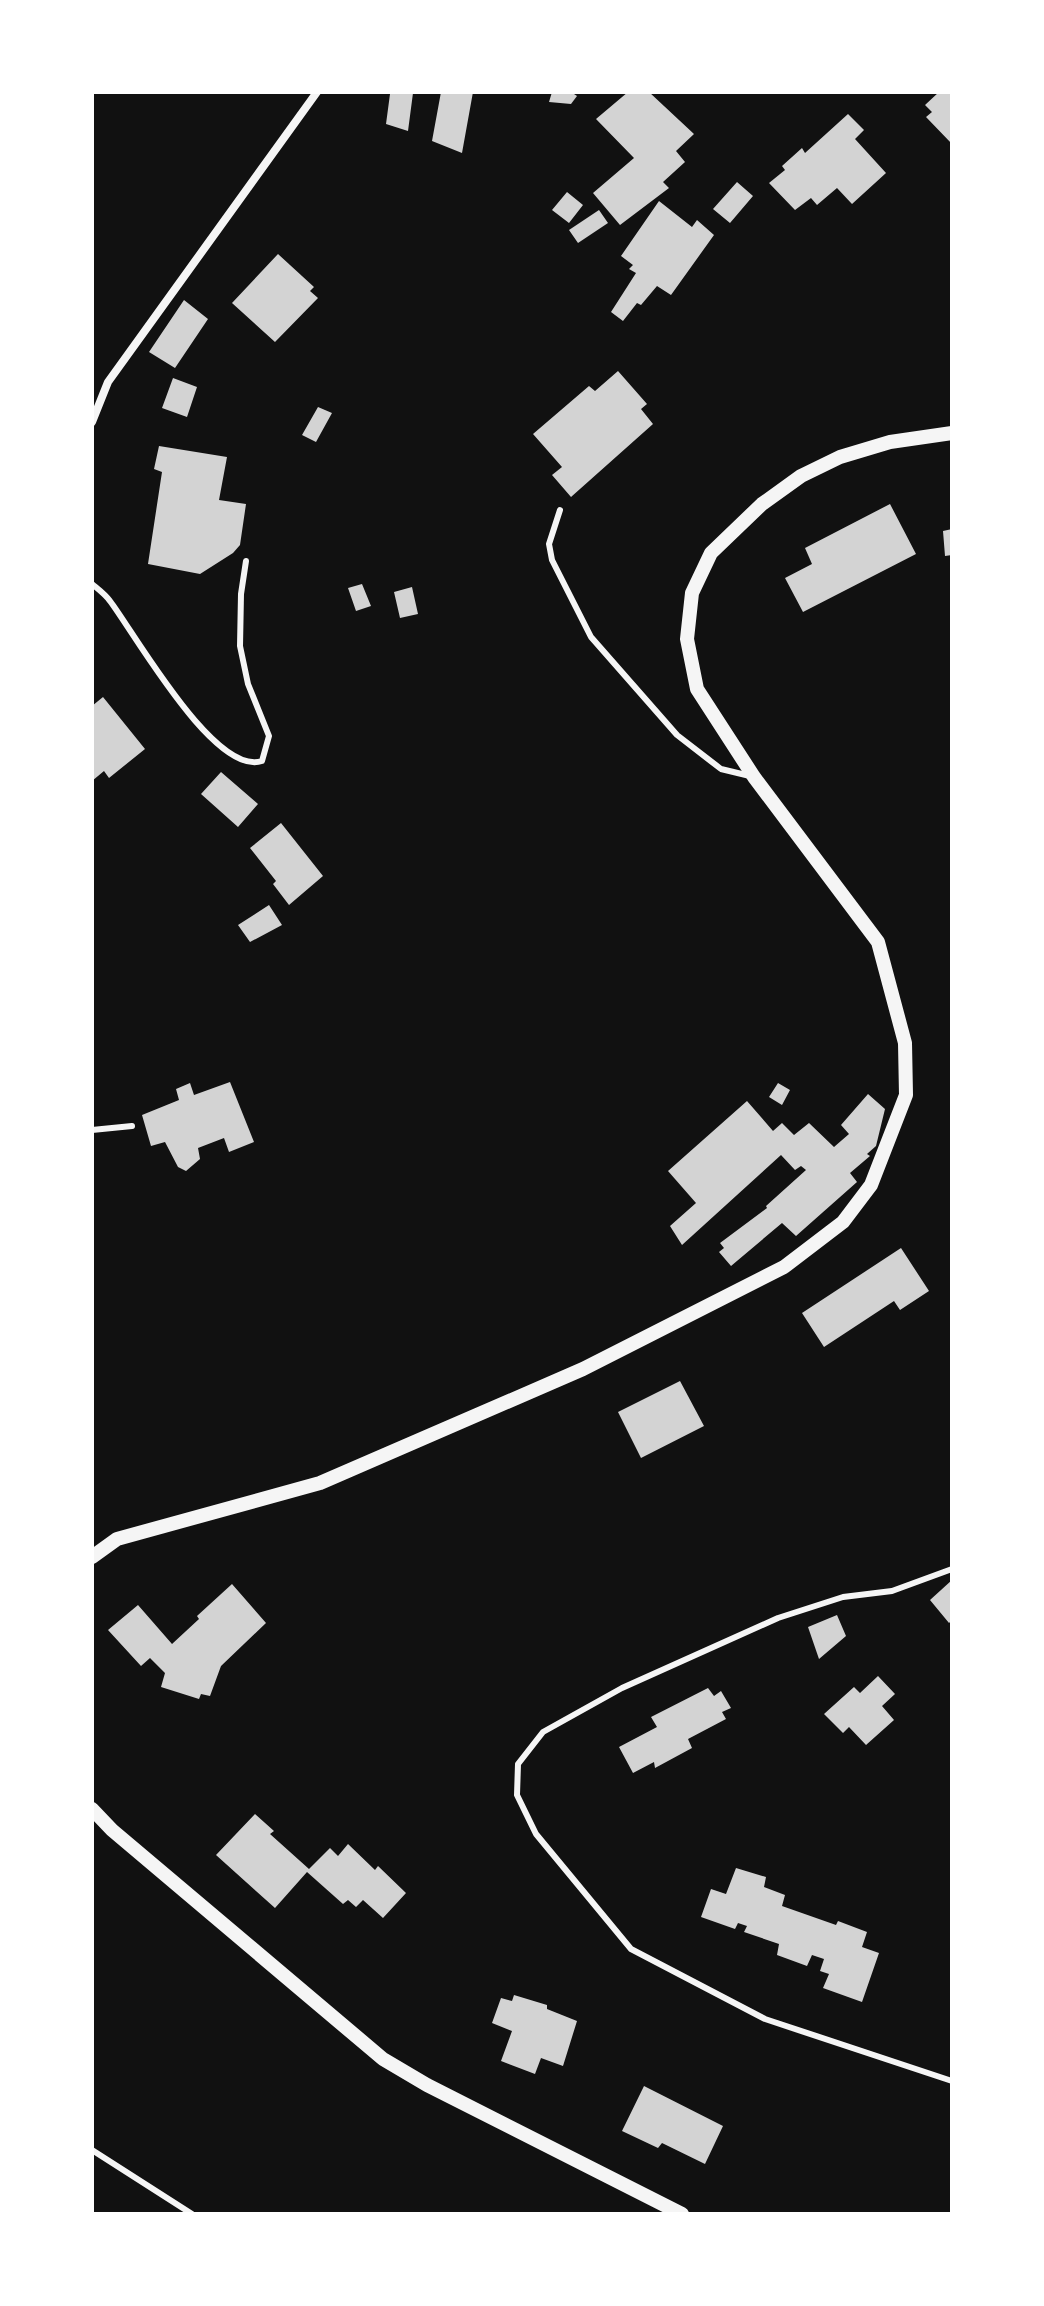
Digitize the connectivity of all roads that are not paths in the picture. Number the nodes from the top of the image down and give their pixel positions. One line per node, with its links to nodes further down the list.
1 (317, 92): 2 (street)
2 (92, 422)
3 (952, 433): 7 (street)
4 (560, 510): 7 (lane)
5 (246, 561): 6 (lane)
6 (92, 584)
7 (754, 777): 10 (street)
8 (132, 1126): 9 (lane)
9 (92, 1130)
10 (92, 1557)
11 (952, 1569): 13 (lane)
12 (92, 1809): 16 (street)
13 (952, 2081)
14 (92, 2150): 15 (lane)
15 (192, 2214)
16 (682, 2214)

